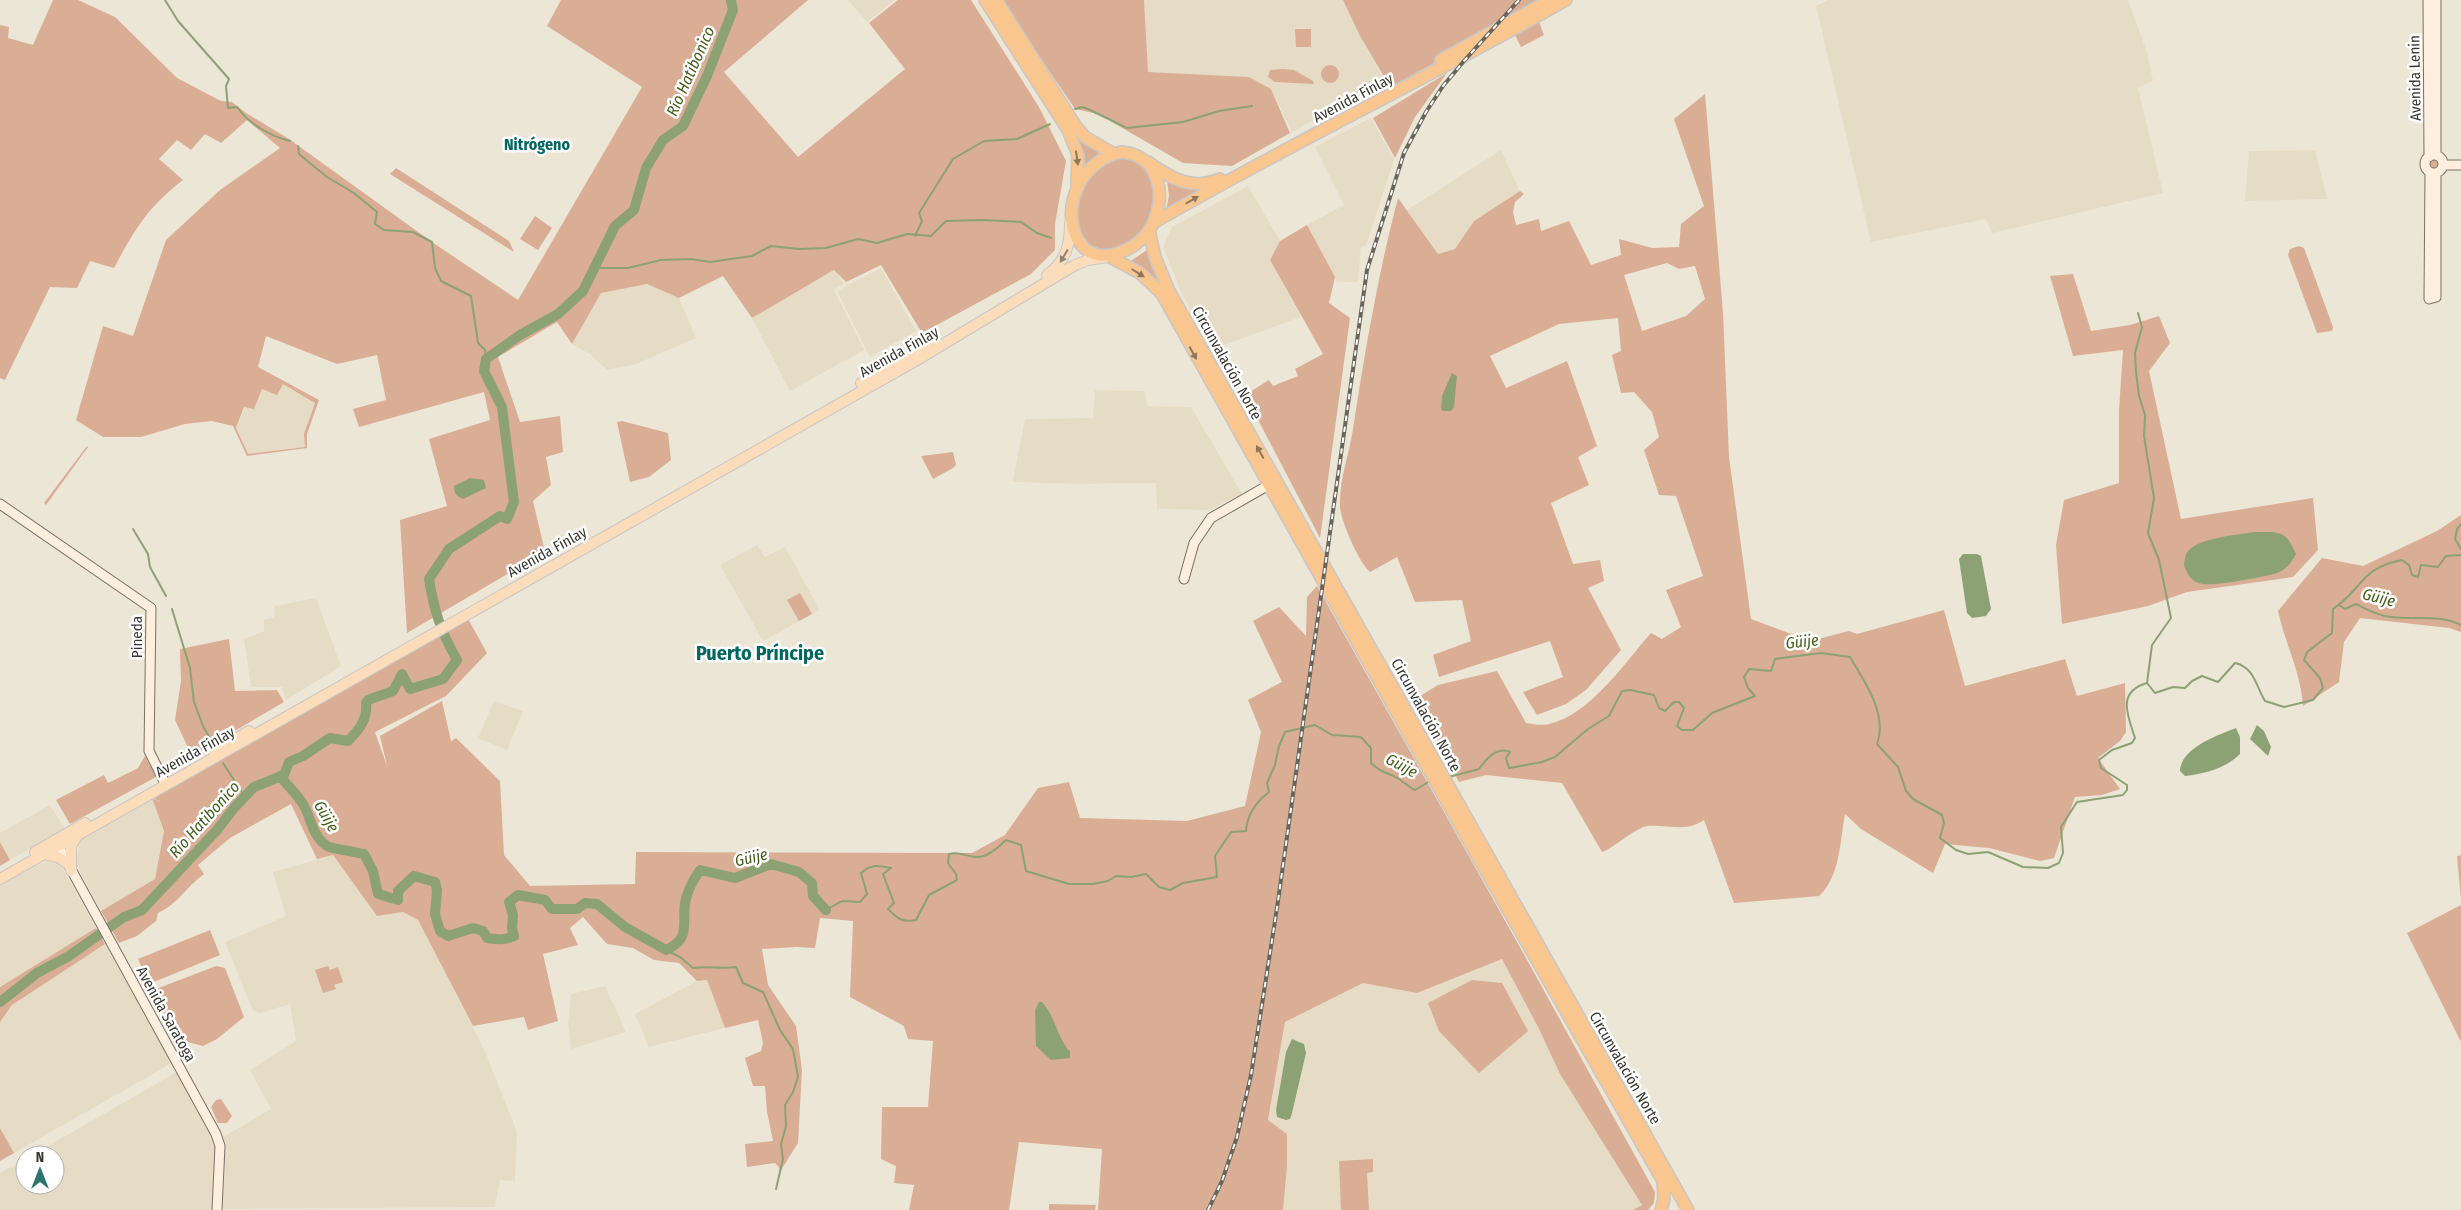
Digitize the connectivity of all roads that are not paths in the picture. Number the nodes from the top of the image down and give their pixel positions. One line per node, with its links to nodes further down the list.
1 (985, 0): 13 (highway, one-way to 13)
2 (996, 0): 7 (highway)
3 (1550, 0): 9 (highway, Avenida Finlay)
4 (1566, 0): 15 (highway, Avenida Finlay, one-way to 4)
5 (2428, 0): 8 (street, Avenida Lenin)
6 (2436, 0): 8 (street, Avenida Lenin)
7 (1112, 153): 9 (highway); 13 (highway)
8 (2433, 156): 10 (street); 12 (street)
9 (1148, 162): 15 (highway)
10 (2443, 164): 11 (street); 12 (street)
11 (2461, 165)
12 (2433, 173): 17 (street)
13 (1076, 187): 14 (highway)
14 (1070, 215): 16 (highway); 21 (main road, Avenida Finlay, one-way to 21)
15 (1151, 226): 16 (highway); 18 (highway, Circunvalación Norte, one-way to 15)
16 (1110, 257): 18 (highway, Circunvalación Norte, one-way to 18); 21 (main road, Avenida Finlay)
17 (2432, 298)
18 (1272, 483): 20 (street); 23 (highway, Circunvalación Norte)
19 (0, 504): 22 (street, Pineda)
20 (1184, 579)
21 (449, 621): 22 (main road, Avenida Finlay)
22 (164, 782): 24 (main road, Avenida Finlay); 25 (main road, Avenida Finlay)
23 (1443, 785): 30 (highway, Circunvalación Norte); 31 (highway, Circunvalación Norte)
24 (81, 832): 25 (main road, Avenida Finlay); 27 (main road)
25 (56, 843): 26 (main road, Avenida Finlay); 27 (street, Avenida Saratoga); 28 (main road, Avenida Finlay)
26 (44, 854): 27 (main road); 29 (main road, Avenida Finlay)
27 (70, 867): 32 (street, Avenida Saratoga)
28 (0, 872)
29 (0, 879)
30 (1663, 1180): 31 (highway, Circunvalación Norte); 33 (highway)
31 (1682, 1209)
32 (217, 1210)
33 (1661, 1210)

